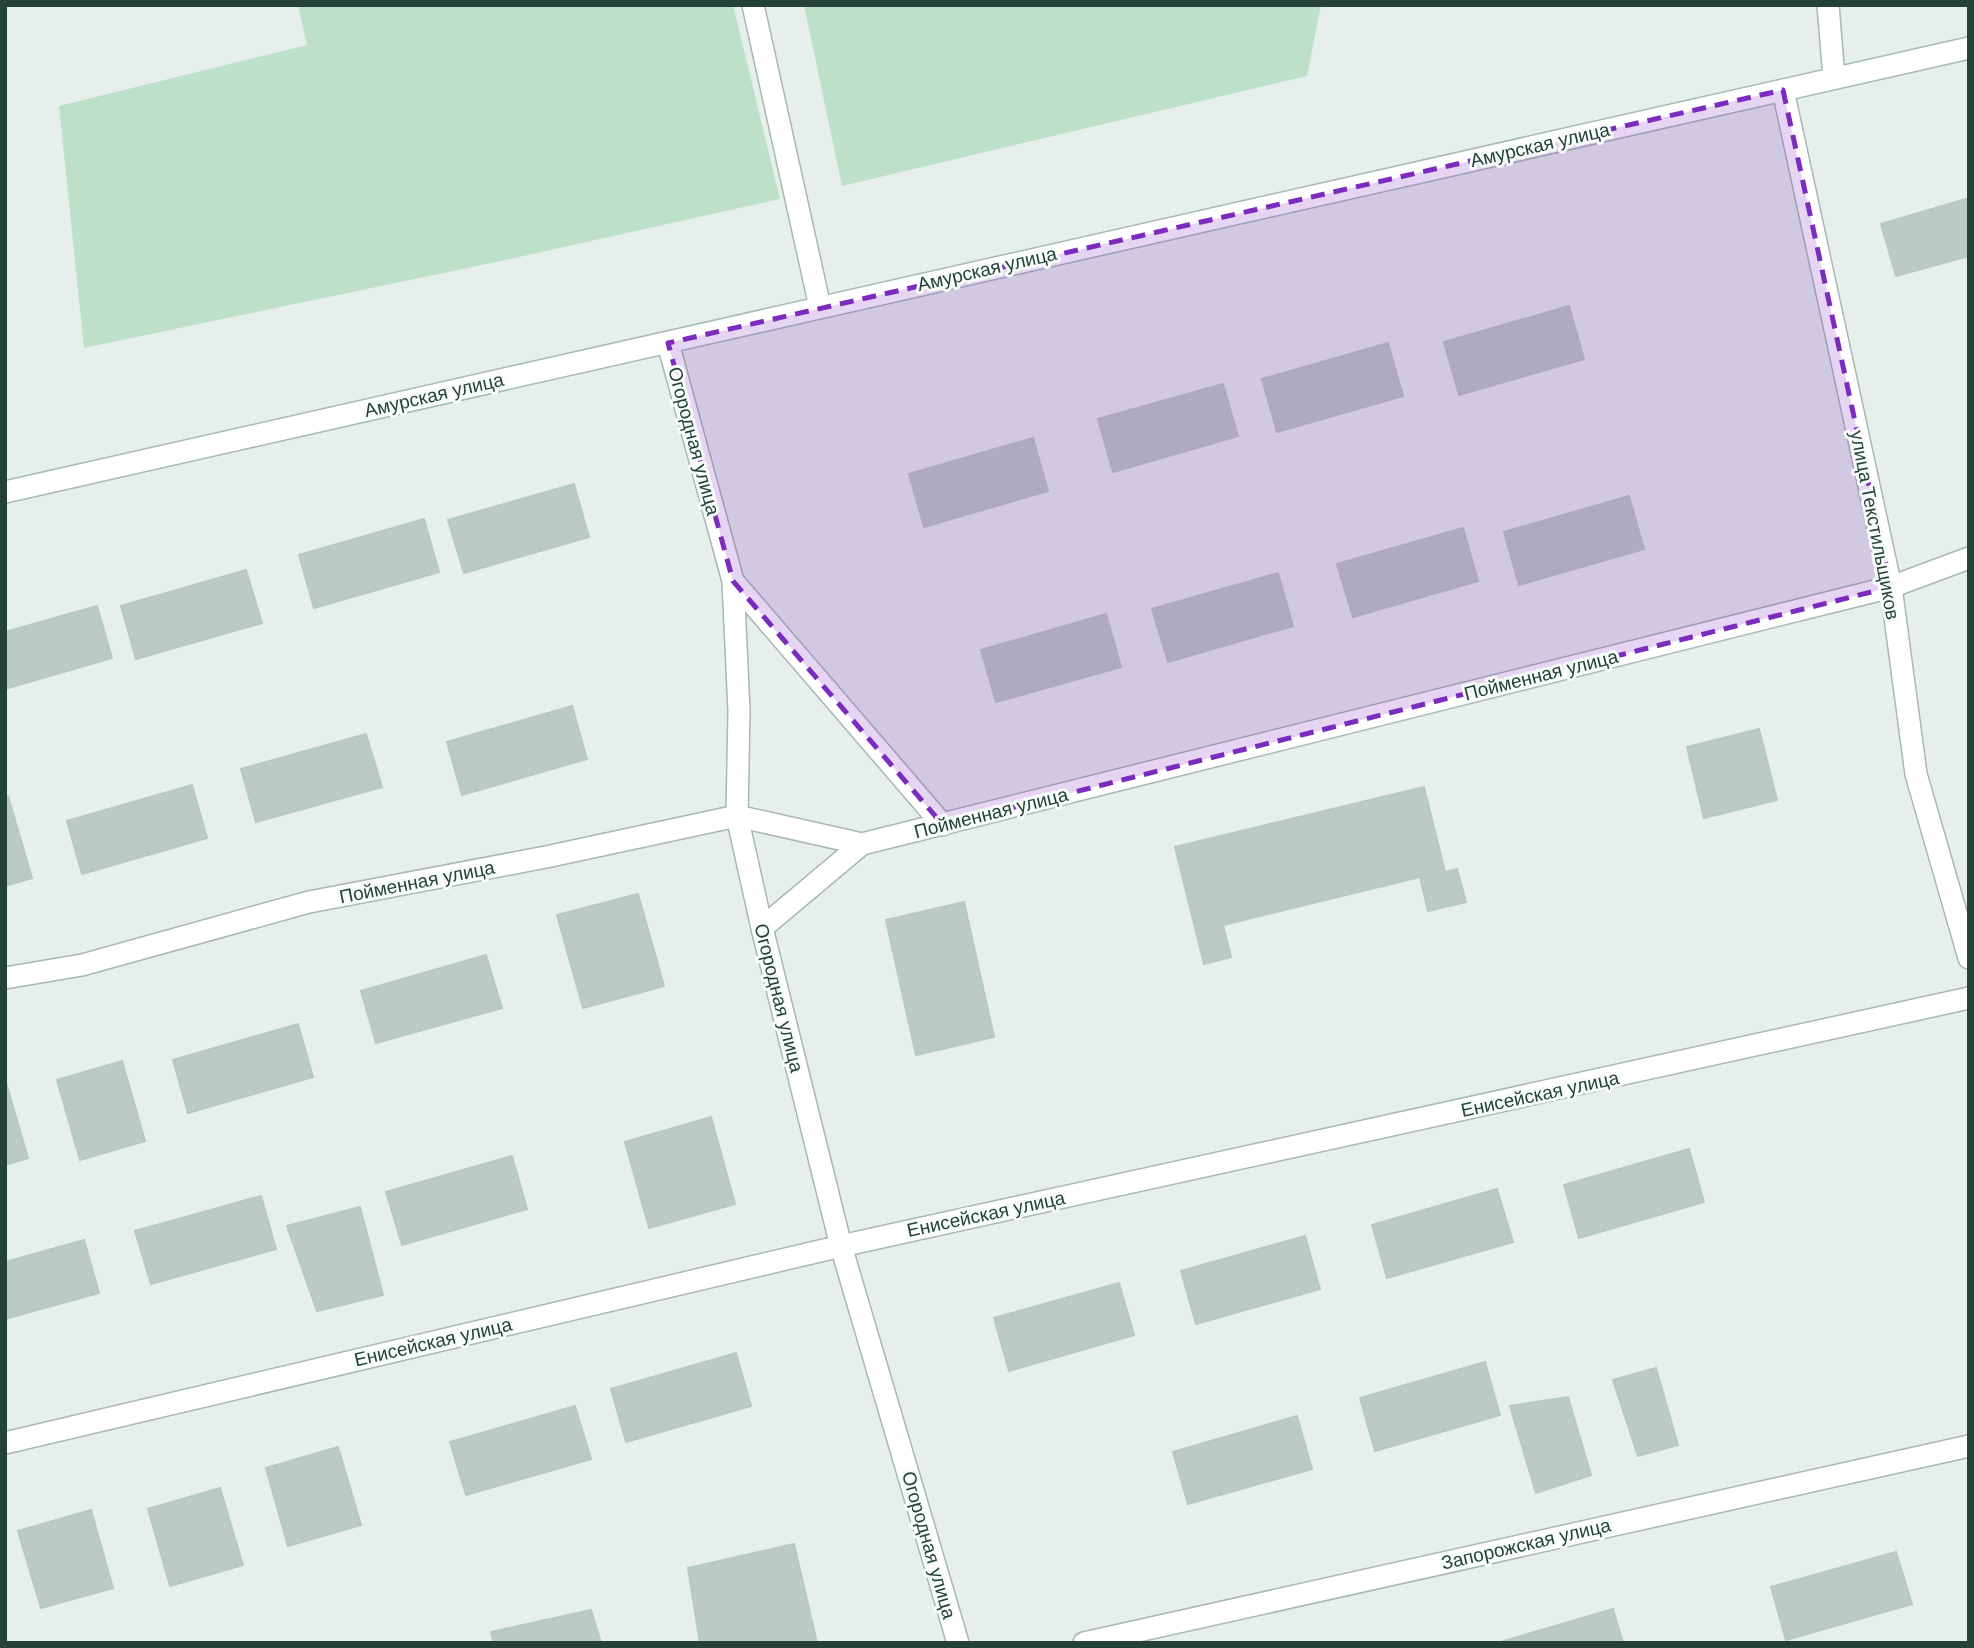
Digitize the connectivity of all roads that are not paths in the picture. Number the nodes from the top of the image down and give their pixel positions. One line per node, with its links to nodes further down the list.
1 (753, 5): 6 (street)
2 (1828, 5): 4 (street)
3 (1969, 48): 4 (street, Амурская улица)
4 (1834, 78): 5 (street, Амурская улица)
5 (1783, 90): 6 (street, Амурская улица); 11 (street, улица Текстильщиков)
6 (820, 307): 7 (street, Амурская улица)
7 (668, 343): 8 (street, Амурская улица); 10 (street, Огородная улица)
8 (5, 492)
9 (1969, 558): 11 (street, Пойменная улица)
10 (733, 582): 12 (street, Огородная улица); 13 (street)
11 (1891, 587): 13 (street, Пойменная улица); 16 (street, улица Текстильщиков)
12 (737, 816): 14 (street, Пойменная улица); 15 (street, Огородная улица); 17 (street, Пойменная улица)
13 (943, 825): 14 (street, Пойменная улица)
14 (862, 844): 15 (street)
15 (762, 928): 19 (street, Огородная улица)
16 (1969, 958)
17 (5, 978)
18 (1969, 998): 19 (street, Енисейская улица)
19 (841, 1245): 20 (street, Енисейская улица); 22 (street, Огородная улица)
20 (5, 1443)
21 (1969, 1446): 23 (street, Запорожская улица)
22 (958, 1643)
23 (1084, 1643)

